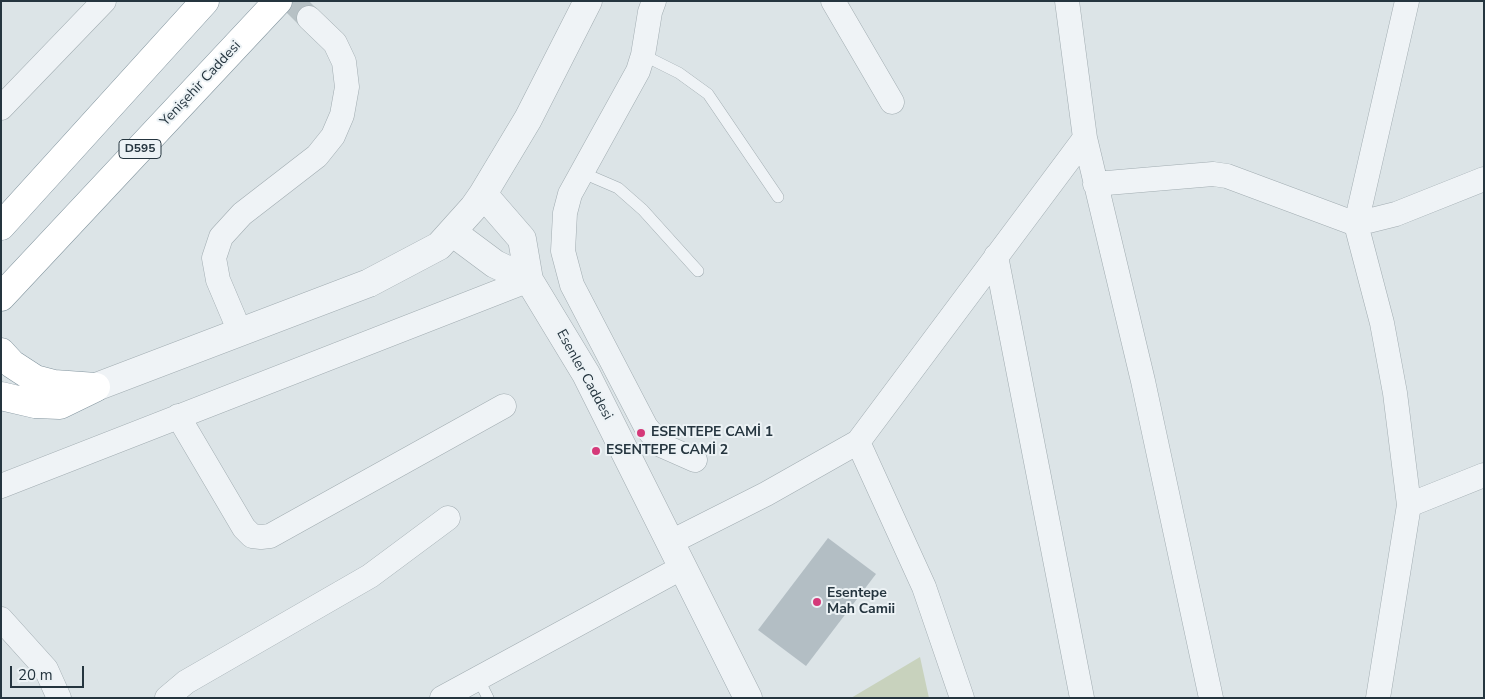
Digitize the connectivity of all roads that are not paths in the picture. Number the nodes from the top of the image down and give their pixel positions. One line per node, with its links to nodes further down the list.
1 (104, 1): 12 (street)
2 (205, 1): 20 (highway)
3 (278, 1): 25 (highway, Yenişehir Caddesi / D595)
4 (588, 1): 17 (street)
5 (654, 1): 10 (street)
6 (833, 1): 11 (street)
7 (1067, 1): 13 (street)
8 (1407, 1): 19 (street)
9 (309, 18): 26 (street)
10 (644, 56): 14 (street); 18 (lane)
11 (892, 102)
12 (1, 108)
13 (1085, 138): 16 (street); 22 (street)
14 (582, 173): 23 (lane); 33 (street)
15 (1484, 180): 19 (street)
16 (1095, 184): 19 (street); 48 (street)
17 (482, 194): 21 (street); 24 (street, Esenler Caddesi)
18 (778, 197)
19 (1356, 224): 36 (street)
20 (1, 226)
21 (452, 232): 24 (street); 26 (street)
22 (996, 256): 32 (street); 47 (street)
23 (698, 271)
24 (529, 280): 31 (street); 38 (street, Esenler Caddesi)
25 (1, 298)
26 (240, 332): 28 (street)
27 (1, 352): 28 (highway)
28 (96, 387): 29 (highway)
29 (1, 396)
30 (504, 406): 31 (street)
31 (178, 416): 35 (street)
32 (858, 442): 38 (street); 46 (street)
33 (695, 460)
34 (1484, 475): 36 (street)
35 (1, 486)
36 (1408, 505): 49 (street)
37 (448, 518): 43 (street)
38 (671, 542): 39 (street, Esenler Caddesi)
39 (683, 566): 41 (street); 45 (street, Esenler Caddesi)
40 (1, 619): 42 (street)
41 (483, 688): 44 (street)
42 (60, 698)
43 (167, 698)
44 (442, 698)
45 (748, 698)
46 (962, 698)
47 (1082, 698)
48 (1211, 698)
49 (1378, 698)

